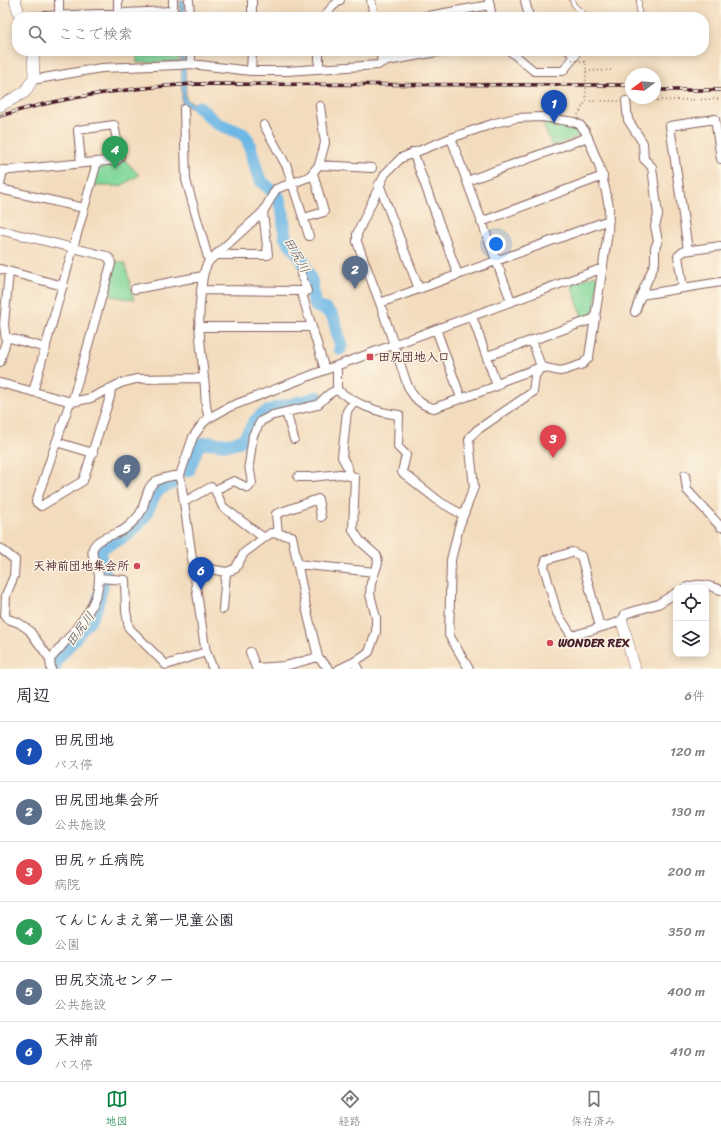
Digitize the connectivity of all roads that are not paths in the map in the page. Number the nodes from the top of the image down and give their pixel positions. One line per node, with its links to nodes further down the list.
1 (16, 0): 13 (street)
2 (59, 0): 14 (street)
3 (118, 0): 15 (street)
4 (173, 0): 16 (street)
5 (189, 0): 17 (street)
6 (252, 0): 18 (street)
7 (371, 0): 20 (street)
8 (525, 0): 23 (street)
9 (572, 0): 24 (lane)
10 (639, 0): 25 (lane)
11 (336, 1): 19 (street)
12 (490, 2): 21 (street); 22 (street)
13 (19, 12)
14 (59, 12)
15 (118, 12)
16 (146, 12)
17 (190, 12)
18 (252, 12)
19 (328, 12)
20 (373, 12)
21 (445, 12)
22 (491, 12)
23 (528, 12)
24 (581, 12)
25 (639, 12)
26 (33, 56): 38 (street)
27 (188, 56): 35 (street)
28 (252, 56): 37 (street)
29 (319, 56): 36 (street)
30 (381, 56): 34 (street)
31 (415, 56): 34 (street)
32 (516, 56): 33 (street)
33 (575, 56)
34 (382, 62): 36 (street)
35 (186, 64): 37 (street); 38 (street)
36 (319, 69): 37 (street)
37 (252, 70)
38 (32, 80): 40 (street)
39 (626, 104): 85 (street)
40 (0, 106)
41 (320, 106): 50 (street)
42 (184, 109): 71 (street)
43 (264, 125): 56 (street)
44 (588, 137): 45 (street); 54 (street); 55 (street)
45 (452, 138): 46 (street); 55 (street)
46 (413, 152): 57 (street); 77 (street)
47 (721, 159): 69 (street)
48 (97, 162): 49 (street); 49 (street); 60 (street)
49 (81, 164): 52 (street)
50 (319, 165): 51 (street); 53 (street)
51 (372, 168)
52 (2, 170): 58 (street)
53 (313, 174): 56 (street); 62 (street)
54 (603, 176): 63 (street); 64 (street)
55 (467, 181): 64 (street)
56 (293, 184): 61 (street); 62 (street)
57 (379, 184): 82 (street); 88 (street)
58 (0, 185)
59 (0, 189): 60 (street)
60 (84, 208): 68 (street)
61 (263, 212): 70 (street); 70 (street)
62 (304, 218): 66 (street)
63 (609, 220): 72 (street); 73 (street)
64 (482, 222): 72 (street)
65 (0, 230): 68 (street)
66 (309, 236)
67 (721, 246): 69 (street)
68 (73, 248): 80 (street); 111 (street)
69 (688, 250): 81 (street)
70 (217, 255): 71 (street)
71 (209, 261): 78 (street)
72 (496, 261): 77 (street); 87 (street)
73 (603, 268): 87 (street); 91 (street)
74 (0, 269): 75 (street)
75 (9, 272): 80 (street); 95 (street)
76 (301, 274): 86 (street)
77 (458, 275): 82 (street)
78 (203, 276): 83 (street); 84 (street)
79 (721, 282): 81 (street)
80 (63, 286): 98 (street)
81 (683, 288): 85 (street)
82 (420, 289): 88 (street)
83 (135, 290)
84 (201, 290): 86 (street); 92 (street)
85 (641, 295): 89 (street)
86 (302, 296): 93 (street)
87 (511, 301): 90 (street)
88 (380, 303): 97 (street)
89 (635, 312)
90 (472, 316): 94 (street); 99 (street)
91 (596, 318): 96 (street); 102 (street)
92 (199, 327): 93 (street); 104 (street)
93 (312, 327): 103 (street)
94 (436, 329): 97 (street); 110 (street)
95 (6, 338): 98 (street); 100 (street)
96 (532, 340): 99 (street); 102 (street)
97 (394, 344): 101 (street); 110 (street)
98 (46, 348): 109 (street)
99 (487, 356): 106 (street)
100 (0, 362)
101 (336, 366): 103 (street); 108 (street)
102 (541, 367): 106 (street); 124 (street)
103 (325, 370): 114 (street)
104 (204, 378): 107 (street); 114 (street)
105 (0, 383): 109 (street)
106 (497, 386): 110 (street)
107 (111, 388): 111 (street); 117 (street)
108 (337, 390): 112 (street); 113 (street)
109 (34, 392): 111 (street)
110 (461, 398)
111 (71, 402): 116 (street)
112 (354, 402): 120 (street); 124 (street)
113 (286, 412): 115 (street); 122 (street)
114 (209, 418): 118 (street)
115 (294, 439)
116 (56, 442): 117 (street); 117 (street)
117 (93, 453)
118 (180, 475): 123 (street); 134 (street)
119 (685, 475): 126 (street)
120 (350, 476): 121 (street); 133 (street)
121 (298, 477)
122 (215, 490): 123 (street); 128 (street)
123 (184, 502): 131 (street)
124 (463, 515): 152 (street)
125 (320, 517): 127 (street)
126 (721, 527)
127 (278, 534): 128 (street); 130 (street)
128 (264, 538): 132 (street)
129 (0, 548): 139 (street)
130 (298, 564): 133 (street); 144 (street)
131 (194, 570): 132 (street); 142 (street)
132 (226, 572): 138 (street)
133 (375, 572): 146 (street)
134 (102, 578): 142 (street); 145 (street)
135 (696, 585): 136 (street)
136 (721, 590)
137 (673, 595): 140 (street)
138 (223, 609)
139 (2, 618): 145 (street)
140 (622, 621): 141 (street); 153 (street)
141 (600, 627): 141 (street)
142 (206, 652): 149 (street)
143 (250, 652): 147 (street)
144 (318, 657): 147 (street); 150 (street)
145 (50, 659): 148 (street)
146 (356, 666): 151 (street)
147 (285, 668)
148 (51, 669)
149 (214, 669)
150 (329, 669)
151 (339, 669)
152 (469, 669)
153 (635, 669)

